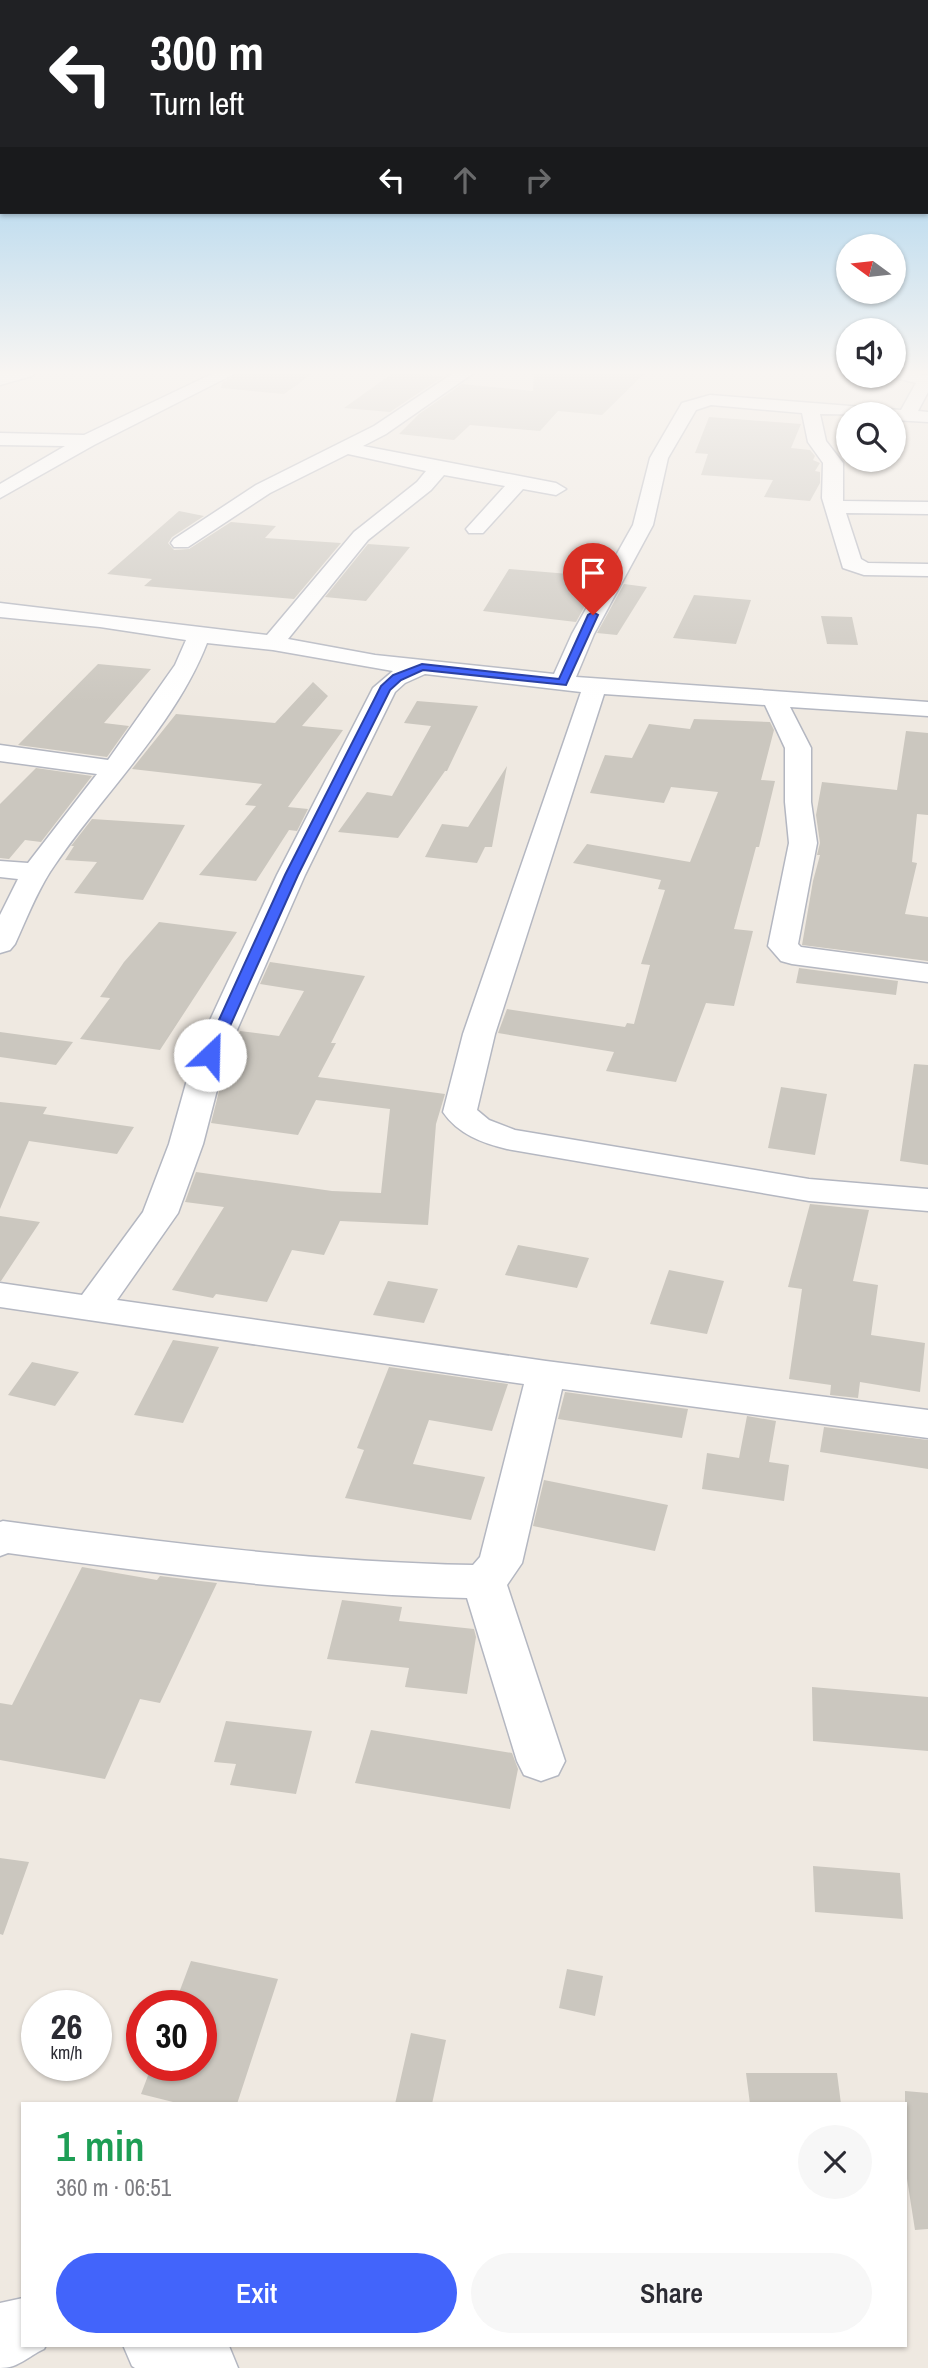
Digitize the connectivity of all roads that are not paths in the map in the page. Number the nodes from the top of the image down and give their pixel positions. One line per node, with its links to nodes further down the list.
1 (519, 482): 12 (street)
2 (16, 483): 9 (street)
3 (276, 483): 13 (street)
4 (428, 483): 17 (street)
5 (522, 483): 8 (street)
6 (653, 483): 19 (street)
7 (834, 483): 10 (street)
8 (556, 489)
9 (0, 492)
10 (835, 507): 11 (street); 14 (street)
11 (928, 508)
12 (476, 529)
13 (181, 543)
14 (928, 570)
15 (0, 610): 16 (street)
16 (199, 635): 17 (street); 24 (street)
17 (273, 643): 18 (street)
18 (422, 667): 19 (street); 31 (street)
19 (562, 682): 20 (street)
20 (595, 686): 21 (street); 29 (street)
21 (775, 700): 22 (street); 28 (street)
22 (928, 709)
23 (0, 753): 24 (street)
24 (115, 769): 26 (street)
25 (0, 869): 26 (street)
26 (36, 872): 27 (street)
27 (0, 944)
28 (928, 973)
29 (928, 1200)
30 (0, 1296): 31 (street)
31 (90, 1310): 32 (street)
32 (546, 1374): 33 (street); 35 (street)
33 (928, 1424)
34 (0, 1540): 35 (street)
35 (484, 1582): 36 (street)
36 (541, 1761)
37 (21, 2328): 38 (street)
38 (0, 2343)
39 (158, 2347): 40 (street)
40 (207, 2368)

